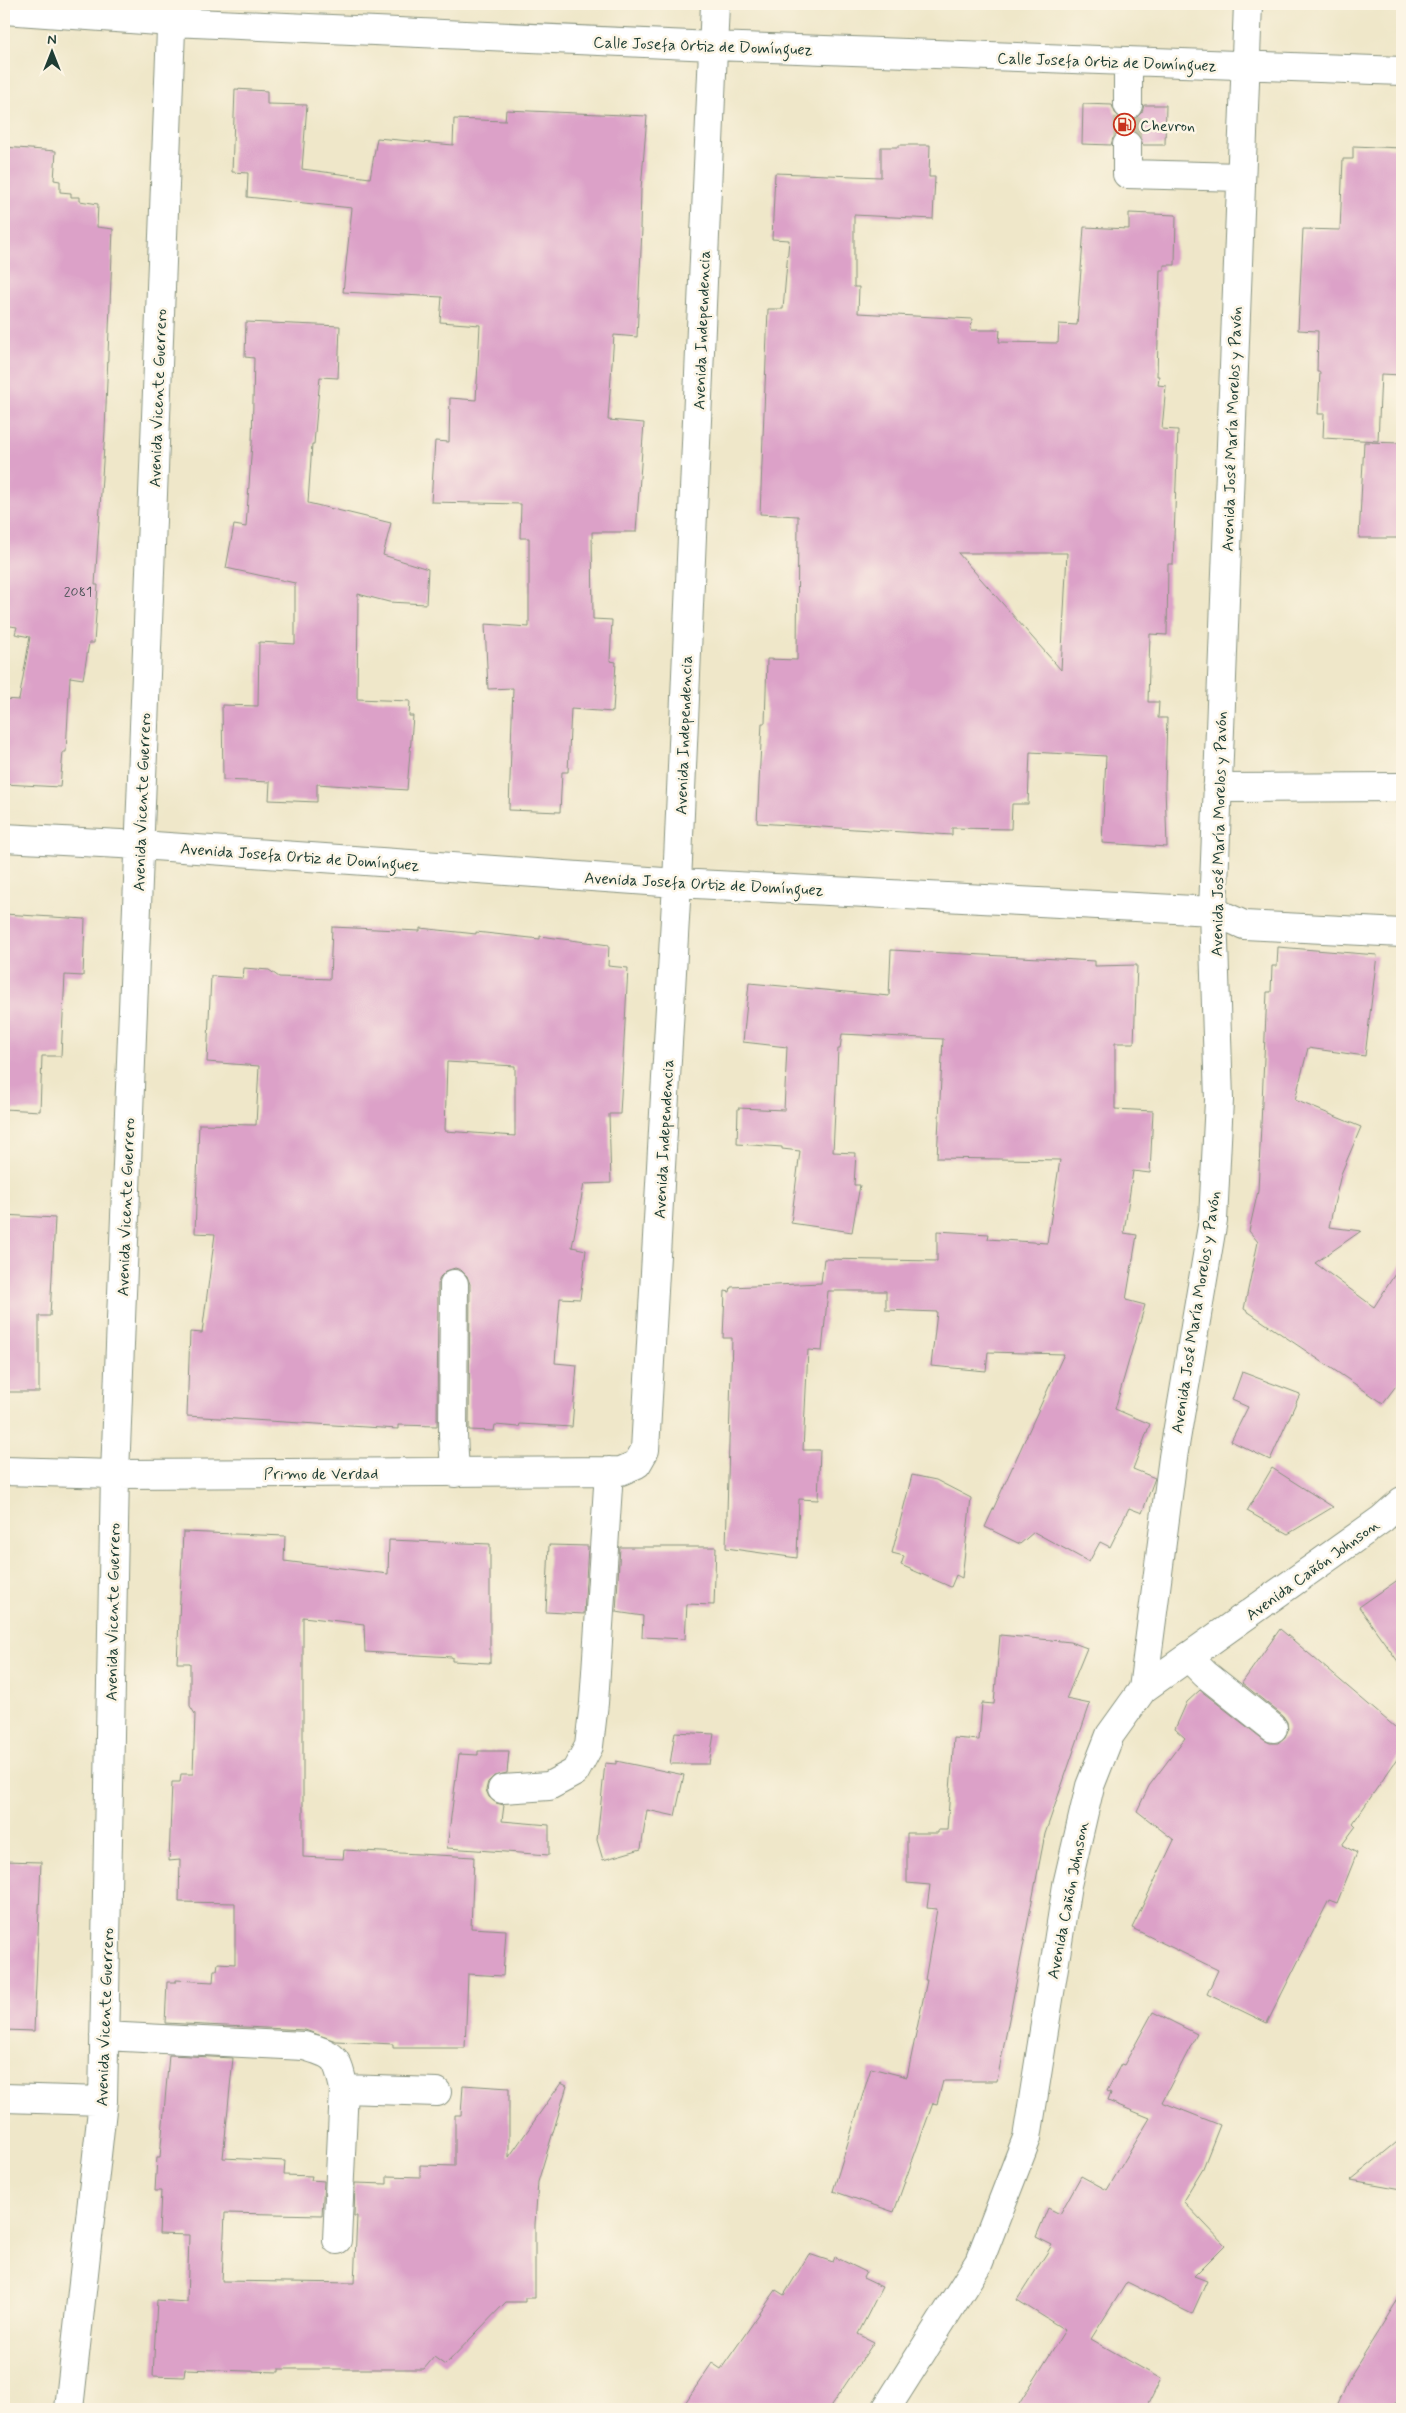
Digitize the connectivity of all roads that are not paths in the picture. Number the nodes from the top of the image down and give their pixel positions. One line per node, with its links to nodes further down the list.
1 (715, 4): 5 (street, Avenida Independencia)
2 (1248, 4): 7 (street, Avenida José María Morelos y Pavón)
3 (4, 10): 4 (street, Calle Josefa Ortiz de Domínguez)
4 (172, 13): 5 (street, Calle Josefa Ortiz de Domínguez); 15 (street, Avenida Vicente Guerrero)
5 (713, 46): 6 (street, Calle Josefa Ortiz de Domínguez); 16 (street, Avenida Independencia)
6 (1128, 62): 7 (street, Calle Josefa Ortiz de Domínguez); 9 (street)
7 (1246, 66): 8 (street, Calle Josefa Ortiz de Domínguez); 11 (street, Avenida José María Morelos y Pavón)
8 (1402, 71)
9 (1128, 105)
10 (1127, 145): 11 (street)
11 (1241, 177): 13 (street, Avenida José María Morelos y Pavón)
12 (1402, 787): 13 (street)
13 (1217, 788): 17 (street, Avenida José María Morelos y Pavón)
14 (4, 838): 15 (street, Avenida Josefa Ortiz de Domínguez)
15 (140, 845): 16 (street, Avenida Josefa Ortiz de Domínguez); 24 (street, Avenida Vicente Guerrero)
16 (677, 882): 17 (street, Avenida Josefa Ortiz de Domínguez); 20 (street, Avenida Independencia)
17 (1213, 911): 18 (street, Avenida Josefa Ortiz de Domínguez); 27 (street, Avenida José María Morelos y Pavón)
18 (1402, 933)
19 (454, 1284): 23 (street)
20 (637, 1464): 22 (street, Primo de Verdad)
21 (4, 1470): 24 (street, Primo de Verdad)
22 (609, 1471): 23 (street, Primo de Verdad); 29 (street)
23 (456, 1473): 24 (street, Primo de Verdad)
24 (115, 1474): 30 (street, Avenida Vicente Guerrero)
25 (1402, 1500): 26 (street, Avenida Cañón Johnson)
26 (1188, 1657): 27 (street, Avenida Cañón Johnson); 28 (street)
27 (1143, 1689): 37 (street, Avenida Cañón Johnson)
28 (1273, 1728)
29 (502, 1789)
30 (104, 2036): 31 (street); 34 (street, Avenida Vicente Guerrero)
31 (344, 2089): 32 (street); 35 (street)
32 (436, 2092)
33 (4, 2098): 34 (street)
34 (103, 2101): 36 (street, Avenida Vicente Guerrero)
35 (336, 2240)
36 (69, 2409)
37 (886, 2409)

